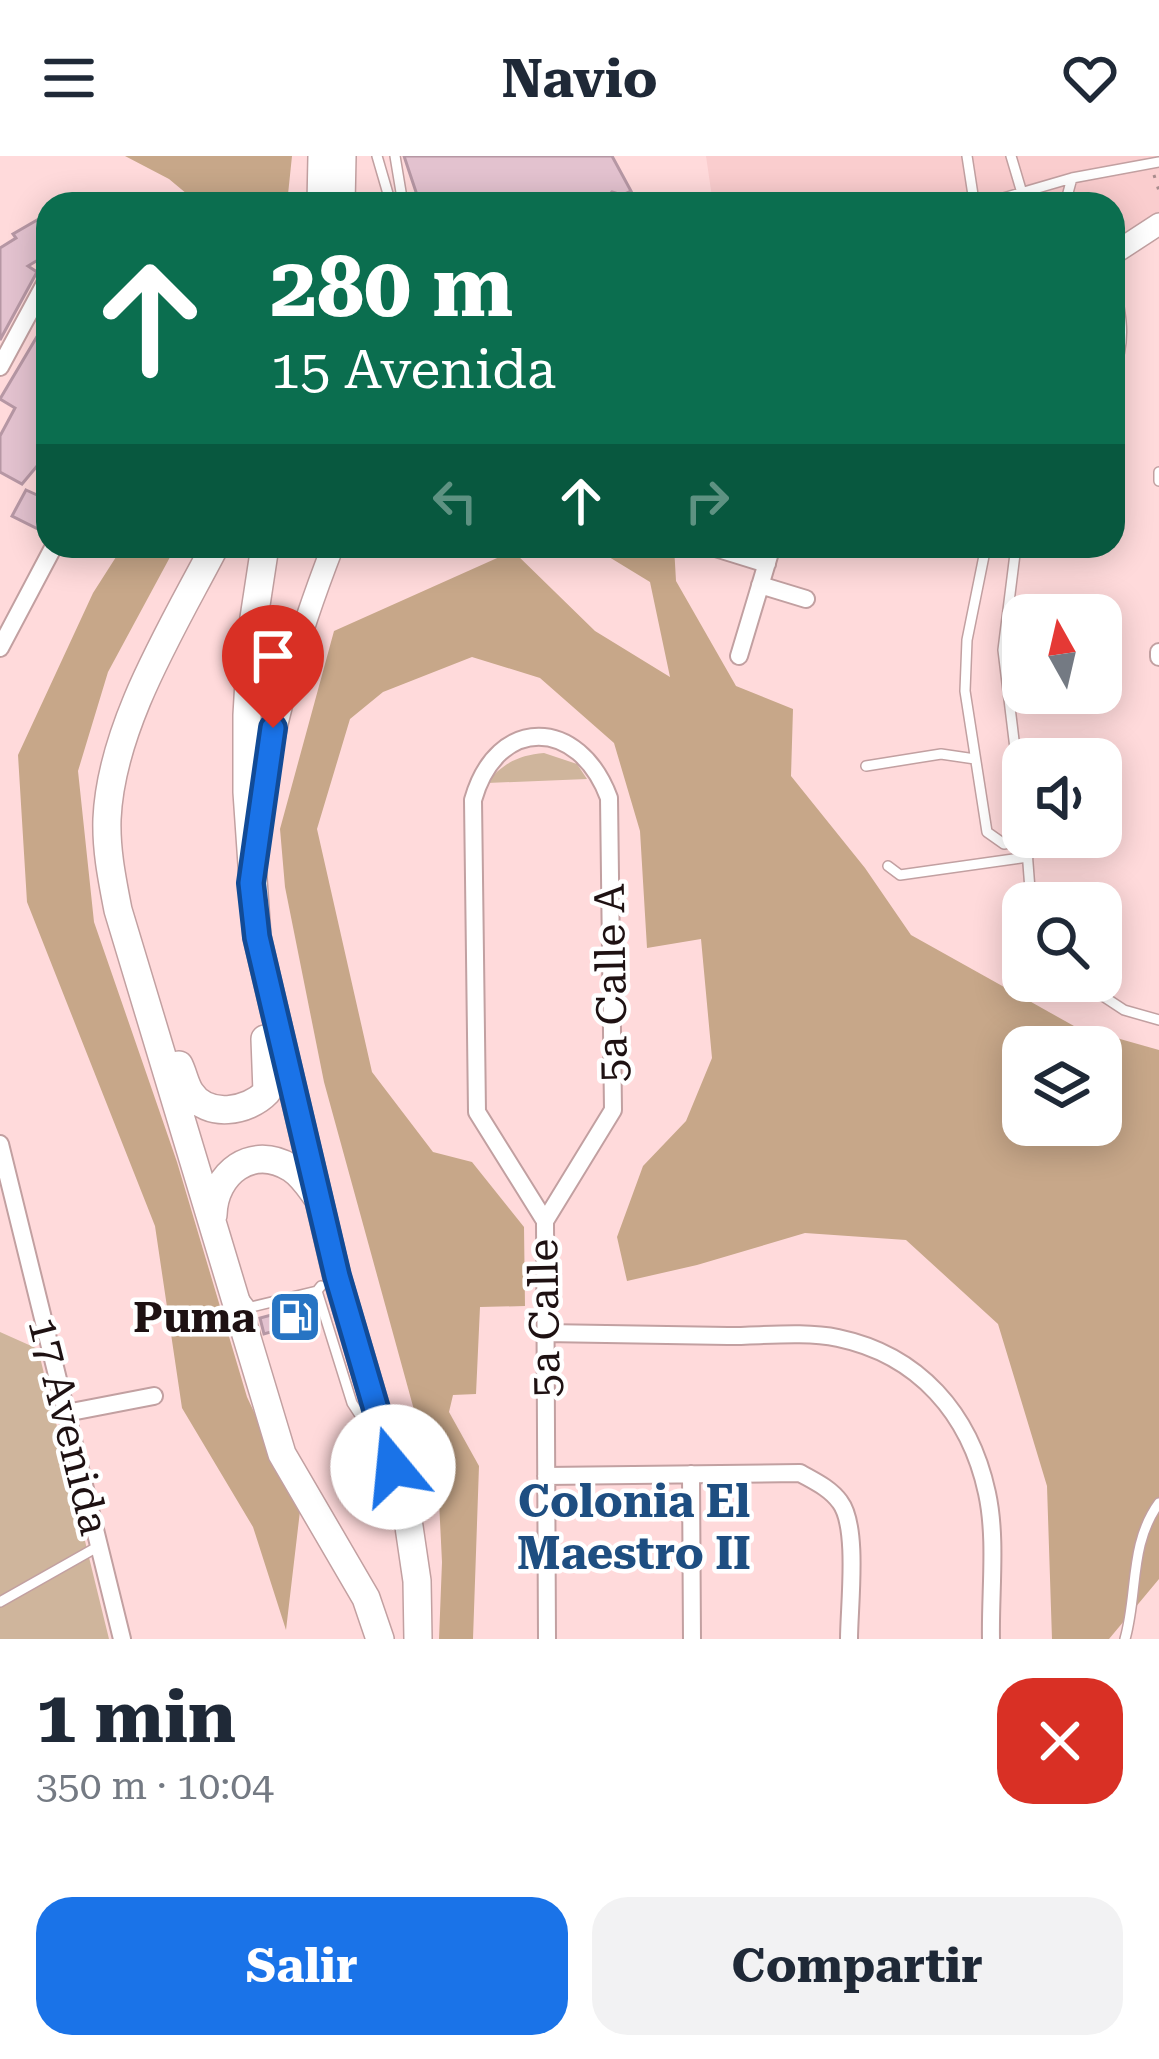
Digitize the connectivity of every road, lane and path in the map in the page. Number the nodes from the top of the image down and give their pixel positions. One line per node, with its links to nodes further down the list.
1 (322, 156): 11 (main road)
2 (343, 156): 12 (main road)
3 (376, 156): 13 (lane)
4 (395, 156): 14 (lane)
5 (967, 156): 15 (lane)
6 (1011, 156): 16 (lane)
7 (1157, 162): 9 (lane)
8 (1155, 177): 10 (path)
9 (1072, 178): 17 (lane); 18 (lane)
10 (1159, 190)
11 (322, 192)
12 (342, 192)
13 (387, 192)
14 (401, 192)
15 (972, 192)
16 (1022, 192)
17 (1025, 192)
18 (1068, 192)
19 (1159, 224): 20 (street)
20 (1125, 246)
21 (36, 300): 22 (street)
22 (0, 367)
23 (1159, 472): 24 (lane)
24 (1159, 482)
25 (47, 558): 35 (street)
26 (193, 558): 46 (main road)
27 (209, 558): 46 (main road)
28 (264, 558): 44 (main road)
29 (328, 558): 44 (street)
30 (768, 558): 33 (street)
31 (983, 558): 38 (lane)
32 (1014, 558): 37 (lane)
33 (760, 585): 34 (street); 36 (street)
34 (806, 598)
35 (0, 648)
36 (739, 656)
37 (1014, 738)
38 (975, 759): 39 (lane); 41 (lane)
39 (866, 766)
40 (609, 798): 51 (street, 5a Calle A); 51 (street, 5a Calle)
41 (1002, 843)
42 (1020, 858): 43 (lane)
43 (888, 866)
44 (251, 883): 45 (main road)
45 (257, 937): 46 (main road); 50 (main road)
46 (143, 994): 52 (main road)
47 (1112, 1002): 48 (lane)
48 (1159, 1020)
49 (0, 1144): 57 (street, 17 Avenida)
50 (319, 1200): 52 (main road); 53 (main road)
51 (545, 1221): 55 (street, 5a Calle)
52 (214, 1224): 54 (lane); 58 (main road)
53 (327, 1284): 54 (lane); 66 (main road)
54 (244, 1297): 58 (lane)
55 (545, 1333): 60 (street, 5a Calle); 70 (street)
56 (154, 1396): 57 (street)
57 (66, 1413): 62 (street, 17 Avenida)
58 (282, 1454): 65 (main road)
59 (691, 1474): 60 (street); 68 (street); 69 (street)
60 (546, 1476): 67 (street, 5a Calle)
61 (1159, 1503): 71 (lane)
62 (99, 1546): 63 (lane); 64 (street, 17 Avenida)
63 (0, 1602)
64 (122, 1639)
65 (380, 1639)
66 (418, 1639)
67 (548, 1639)
68 (692, 1639)
69 (849, 1639)
70 (991, 1639)
71 (1125, 1639)

